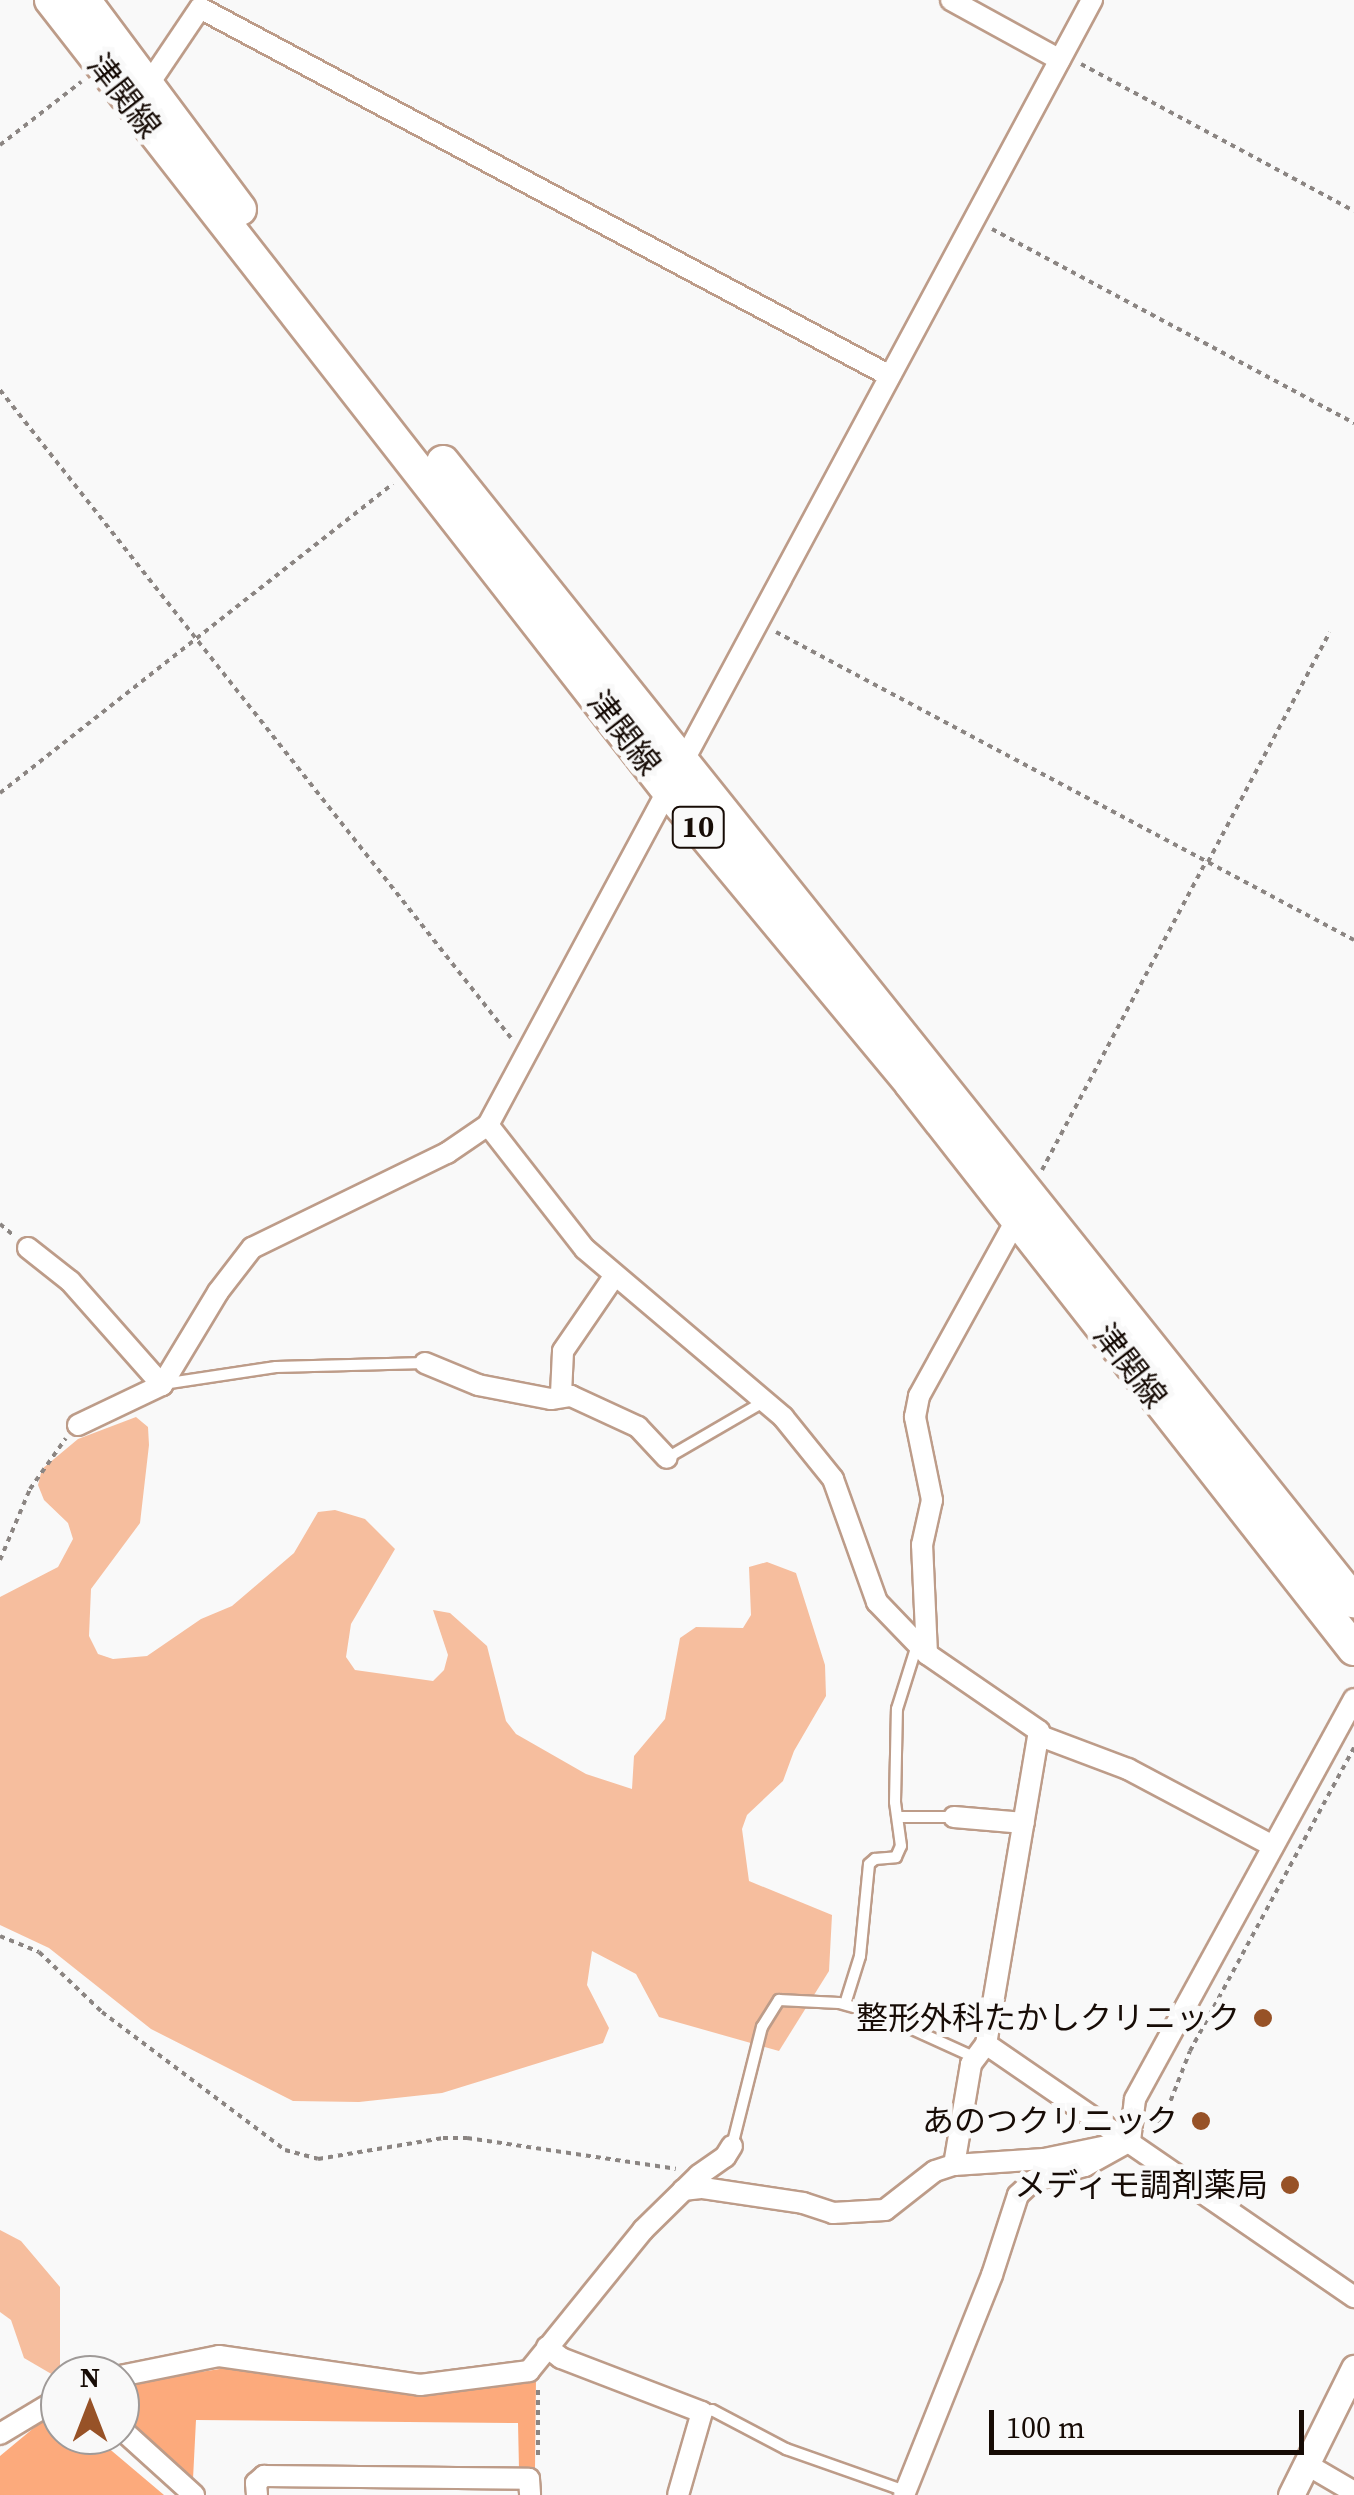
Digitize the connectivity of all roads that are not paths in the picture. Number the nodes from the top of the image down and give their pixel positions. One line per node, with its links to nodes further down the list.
1 (50, 0): 9 (main road, 津関線 / 10)
2 (84, 0): 7 (main road, 津関線 / 10)
3 (951, 0): 6 (street)
4 (1092, 0): 6 (street)
5 (202, 4): 7 (street); 8 (street)
6 (1062, 57): 8 (street)
7 (148, 86): 9 (main road, 津関線 / 10)
8 (890, 376): 9 (street)
9 (677, 778): 10 (street); 11 (main road, 津関線 / 10)
10 (488, 1125): 13 (street); 15 (street)
11 (1022, 1208): 20 (main road, 津関線 / 10); 21 (main road, 津関線 / 10); 22 (street)
12 (28, 1248): 15 (street)
13 (615, 1275): 16 (street); 17 (street)
14 (425, 1362): 15 (lane); 16 (street)
15 (162, 1384): 18 (street)
16 (561, 1394): 19 (street)
17 (766, 1401): 19 (lane); 22 (street)
18 (78, 1425)
19 (667, 1458)
20 (1354, 1600)
21 (1354, 1648)
22 (922, 1649): 24 (street); 25 (lane)
23 (1354, 1699): 28 (street)
24 (1040, 1736): 27 (street); 28 (street)
25 (900, 1817): 26 (lane); 29 (lane)
26 (954, 1817): 27 (street)
27 (1024, 1823): 30 (street)
28 (1273, 1846): 31 (street)
29 (845, 2004): 30 (lane); 32 (lane)
30 (980, 2050): 31 (street); 33 (street)
31 (1130, 2141): 33 (street); 35 (street); 48 (street)
32 (732, 2146): 34 (street)
33 (954, 2165): 34 (street)
34 (683, 2190): 36 (street)
35 (1354, 2297)
36 (547, 2347): 38 (street); 40 (street)
37 (1354, 2368): 43 (street)
38 (140, 2372)
39 (40, 2410): 41 (street)
40 (702, 2412): 48 (lane); 51 (street)
41 (0, 2434)
42 (140, 2446): 49 (street)
43 (1306, 2464): 47 (street); 52 (street)
44 (354, 2487): 45 (street); 50 (street)
45 (452, 2487): 46 (street)
46 (529, 2487)
47 (1354, 2492)
48 (904, 2493)
49 (194, 2495)
50 (257, 2495)
51 (678, 2495)
52 (1291, 2495)

